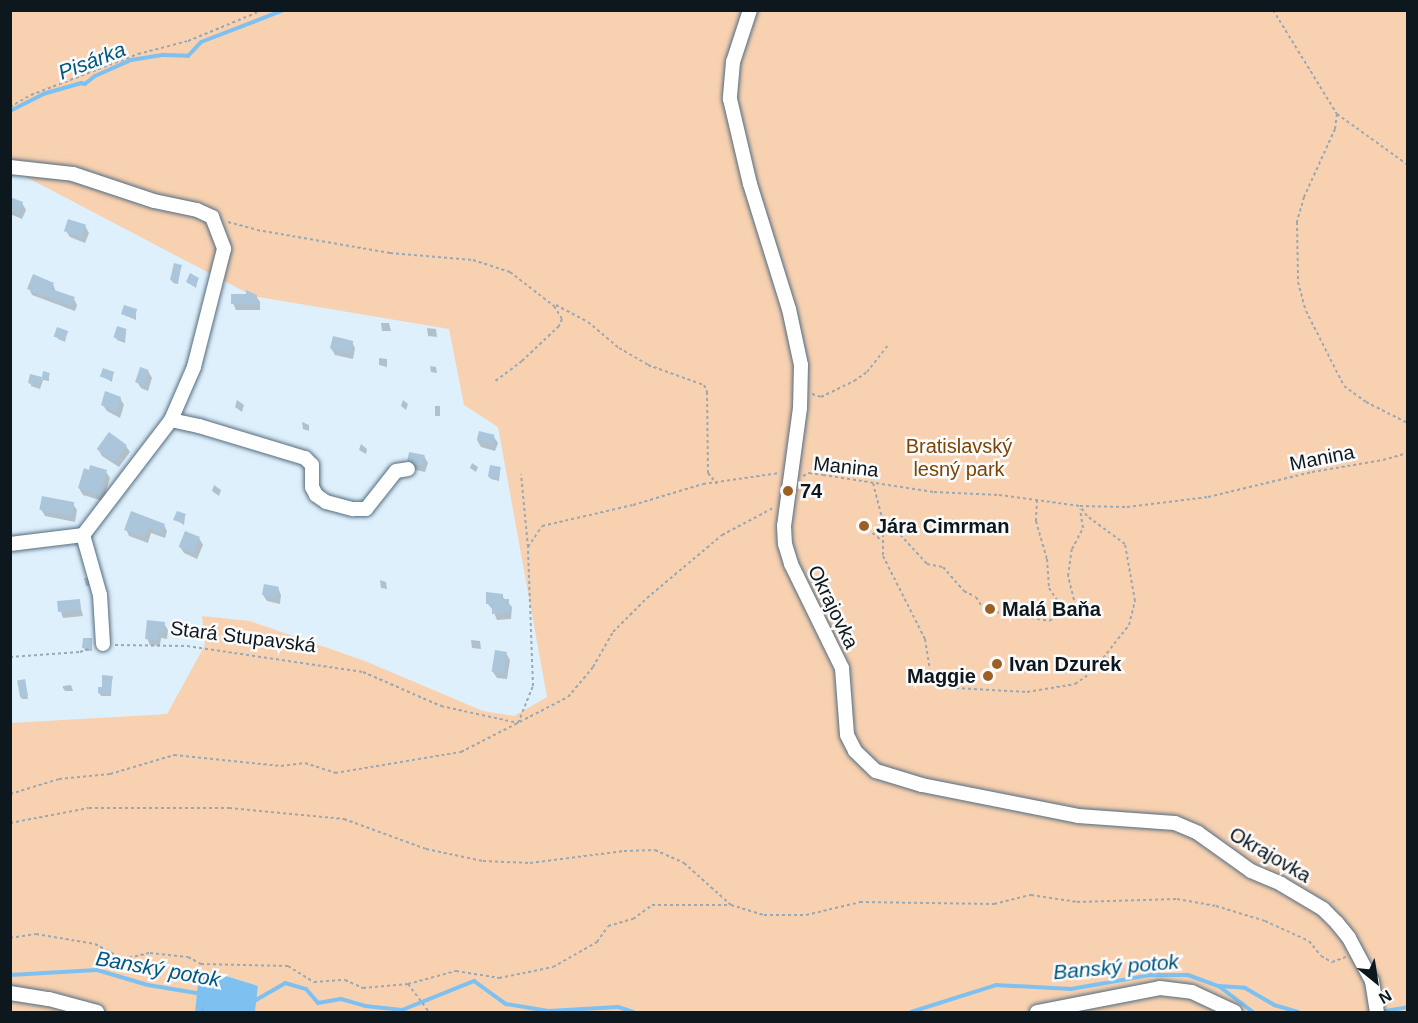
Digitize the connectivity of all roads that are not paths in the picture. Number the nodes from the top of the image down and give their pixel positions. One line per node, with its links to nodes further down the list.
1 (750, 10): 12 (street, Okrajovka)
2 (10, 167): 3 (street)
3 (171, 420): 4 (street); 5 (street)
4 (408, 469)
5 (83, 535): 6 (street); 7 (street)
6 (10, 544)
7 (103, 644)
8 (10, 993): 9 (street)
9 (97, 1012)
10 (1037, 1012): 11 (street)
11 (1235, 1012)
12 (1377, 1012)

